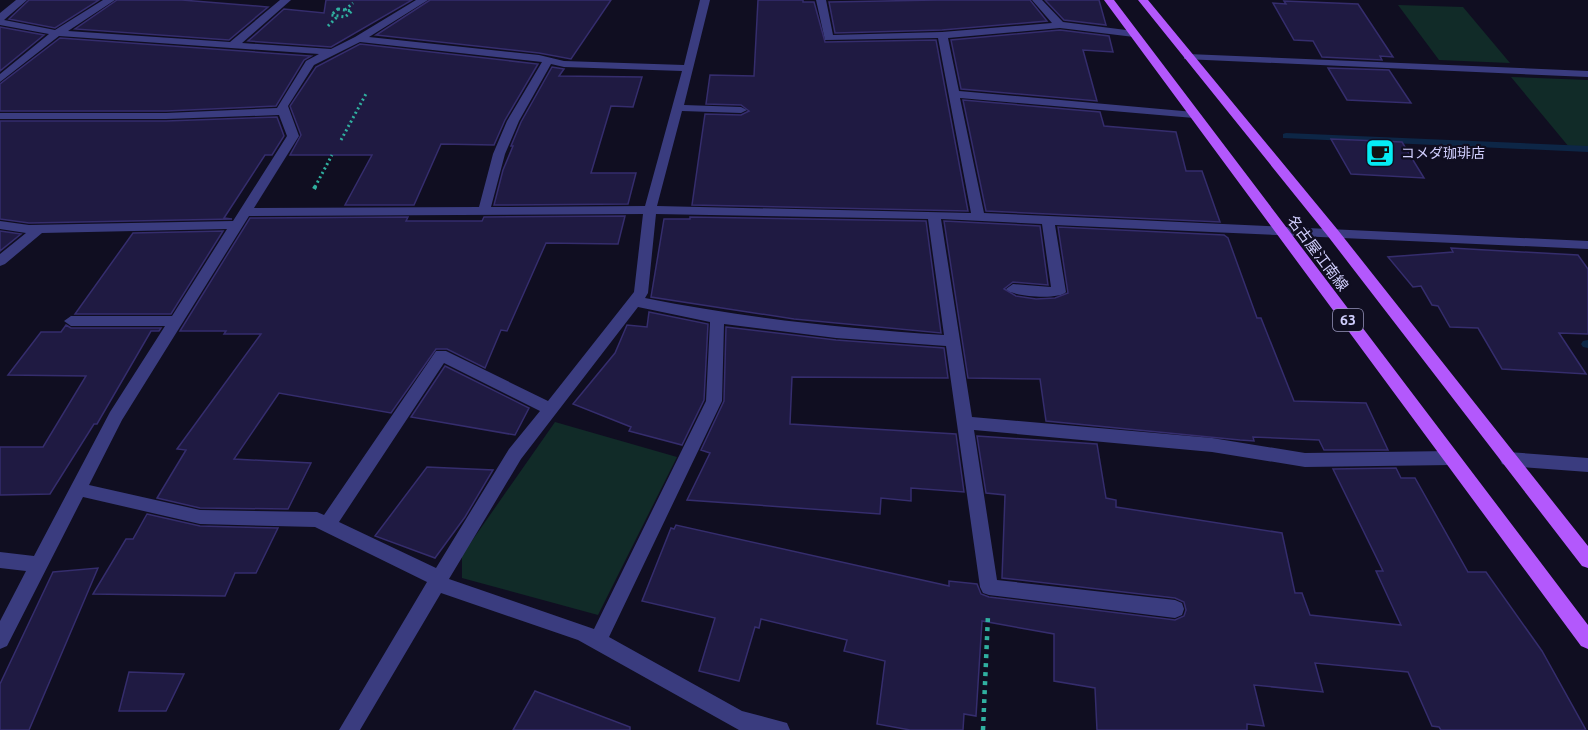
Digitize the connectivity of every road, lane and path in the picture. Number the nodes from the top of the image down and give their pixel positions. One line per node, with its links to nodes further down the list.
1 (22, 0): 12 (street)
2 (110, 0): 15 (street)
3 (286, 0): 19 (street)
4 (423, 0): 18 (street)
5 (705, 0): 23 (street)
6 (821, 0): 17 (street)
7 (1037, 0): 14 (street)
8 (1109, 0): 16 (main road, 名古屋江南線 / 63)
9 (1143, 0): 21 (main road, 名古屋江南線 / 63)
10 (353, 3): 11 (path)
11 (345, 10): 11 (path)
12 (0, 18)
13 (0, 22): 15 (street)
14 (1060, 25): 16 (street); 17 (street)
15 (57, 33): 19 (street); 25 (street)
16 (1134, 34): 31 (main road, 名古屋江南線 / 63)
17 (942, 35): 27 (street)
18 (359, 39): 20 (street); 22 (street)
19 (232, 45): 20 (street)
20 (334, 52): 30 (street)
21 (1188, 57): 24 (street); 45 (main road, 名古屋江南線 / 63)
22 (548, 60): 23 (street); 36 (street)
23 (688, 68): 28 (street)
24 (1588, 74)
25 (0, 79)
26 (367, 92): 33 (path)
27 (954, 94): 31 (street); 39 (street)
28 (679, 108): 29 (street); 35 (street)
29 (741, 110)
30 (284, 111): 32 (street); 40 (street)
31 (1194, 115): 44 (main road, 名古屋江南線 / 63)
32 (0, 116)
33 (341, 140)
34 (332, 155): 37 (path)
35 (650, 210): 36 (street); 38 (street); 49 (street)
36 (484, 211): 37 (street)
37 (301, 212): 40 (street)
38 (934, 215): 39 (street); 53 (street)
39 (978, 217): 41 (street)
40 (242, 219): 43 (street); 52 (street)
41 (1047, 220): 44 (street); 48 (street)
42 (0, 225): 43 (street)
43 (39, 228): 47 (street)
44 (1280, 230): 45 (street); 56 (main road, 名古屋江南線 / 63)
45 (1332, 232): 46 (street); 57 (main road, 名古屋江南線 / 63)
46 (1588, 245)
47 (0, 261)
48 (1013, 289)
49 (635, 301): 50 (street); 54 (street)
50 (717, 318): 53 (street); 69 (street)
51 (70, 321): 52 (street)
52 (177, 321): 59 (street)
53 (953, 341): 55 (street)
54 (550, 409): 60 (street); 64 (street)
55 (965, 423): 56 (street); 65 (street)
56 (1451, 458): 68 (main road, 名古屋江南線 / 63)
57 (1508, 459): 58 (street); 62 (main road, 名古屋江南線 / 63)
58 (1588, 465)
59 (77, 489): 60 (street); 63 (street)
60 (327, 525): 64 (street)
61 (0, 560): 63 (street)
62 (1588, 560)
63 (38, 564): 67 (street)
64 (438, 581): 69 (street); 70 (street)
65 (989, 587): 66 (street); 72 (path)
66 (1175, 609)
67 (0, 640)
68 (1588, 640)
69 (597, 642): 71 (street)
70 (349, 730)
71 (780, 730)
72 (983, 730)

